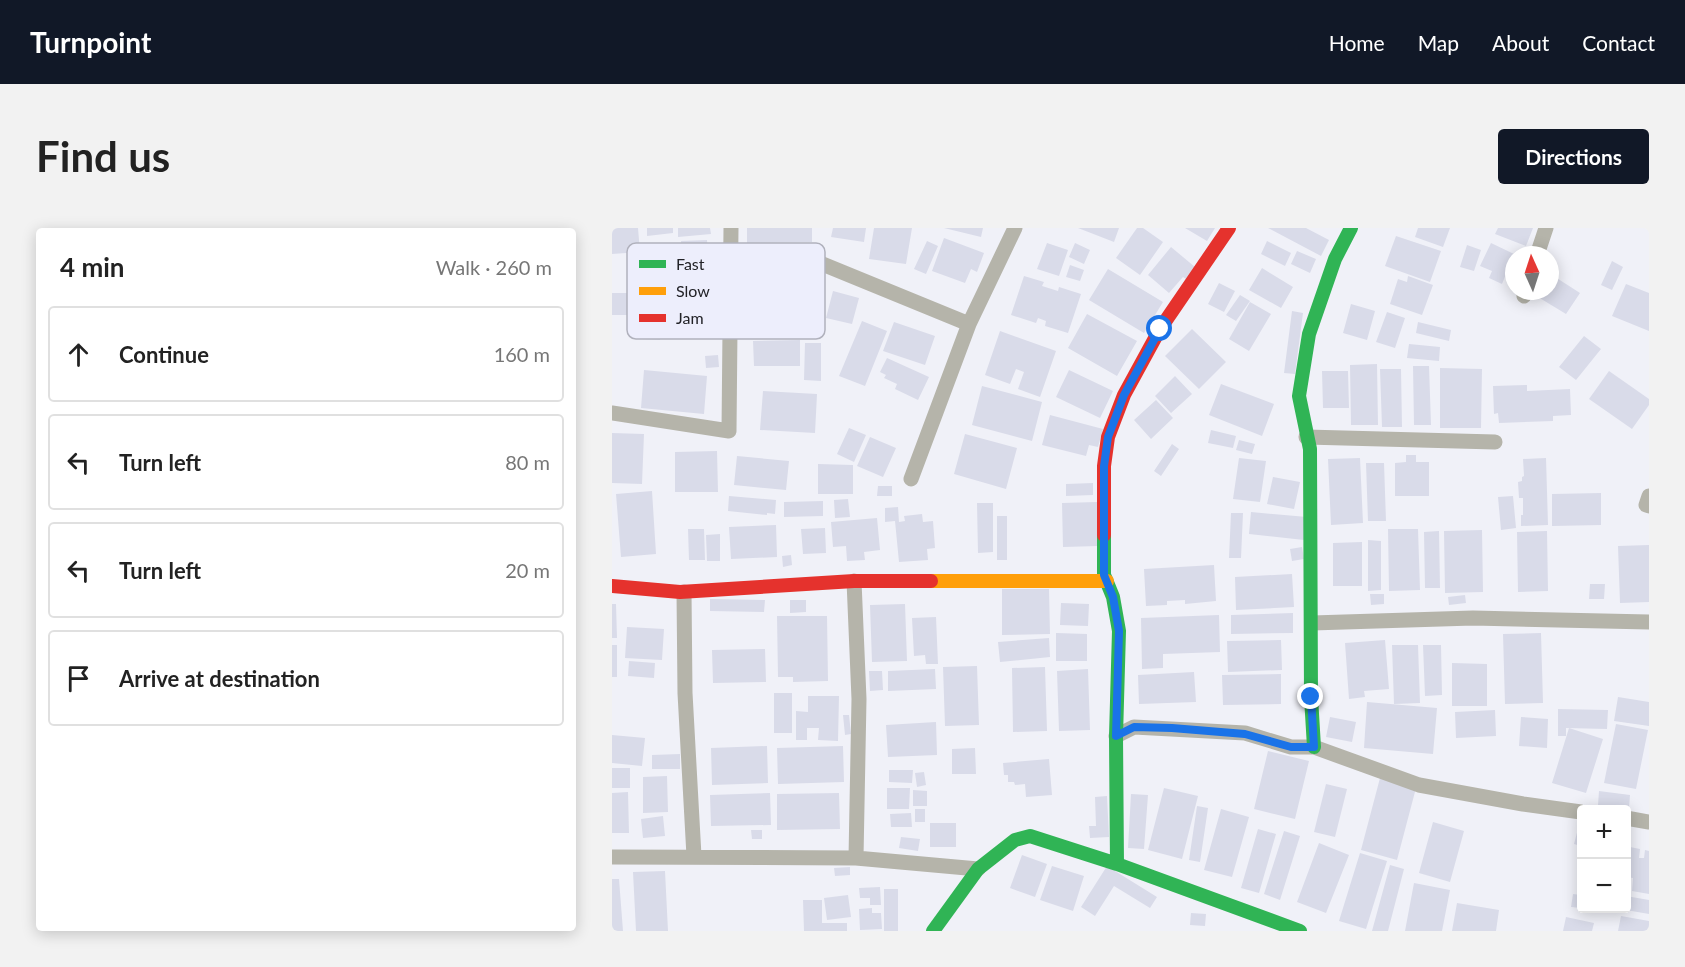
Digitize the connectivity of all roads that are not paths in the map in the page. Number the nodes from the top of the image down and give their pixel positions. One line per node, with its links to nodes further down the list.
1 (1015, 228): 7 (street)
2 (1229, 228): 16 (street)
3 (1351, 228): 10 (street)
4 (1546, 228): 5 (street)
5 (1540, 246)
6 (825, 265): 7 (street)
7 (969, 324): 12 (street)
8 (730, 339): 9 (street)
9 (612, 413)
10 (1306, 437): 11 (street); 20 (street)
11 (1495, 442)
12 (910, 479)
13 (1649, 496): 14 (street)
14 (1649, 506)
15 (854, 581): 16 (street); 18 (street); 28 (street)
16 (1107, 581): 21 (street)
17 (612, 586): 18 (street)
18 (684, 592): 26 (street)
19 (1649, 622): 20 (street)
20 (1312, 623): 22 (street)
21 (1116, 736): 22 (street); 29 (street)
22 (1314, 747): 23 (street)
23 (1577, 811)
24 (1631, 819): 25 (street)
25 (1649, 822)
26 (694, 856): 27 (street); 28 (street)
27 (612, 857)
28 (856, 858): 30 (street)
29 (1117, 864): 30 (street); 32 (street)
30 (978, 870): 31 (street)
31 (933, 931)
32 (1300, 931)

